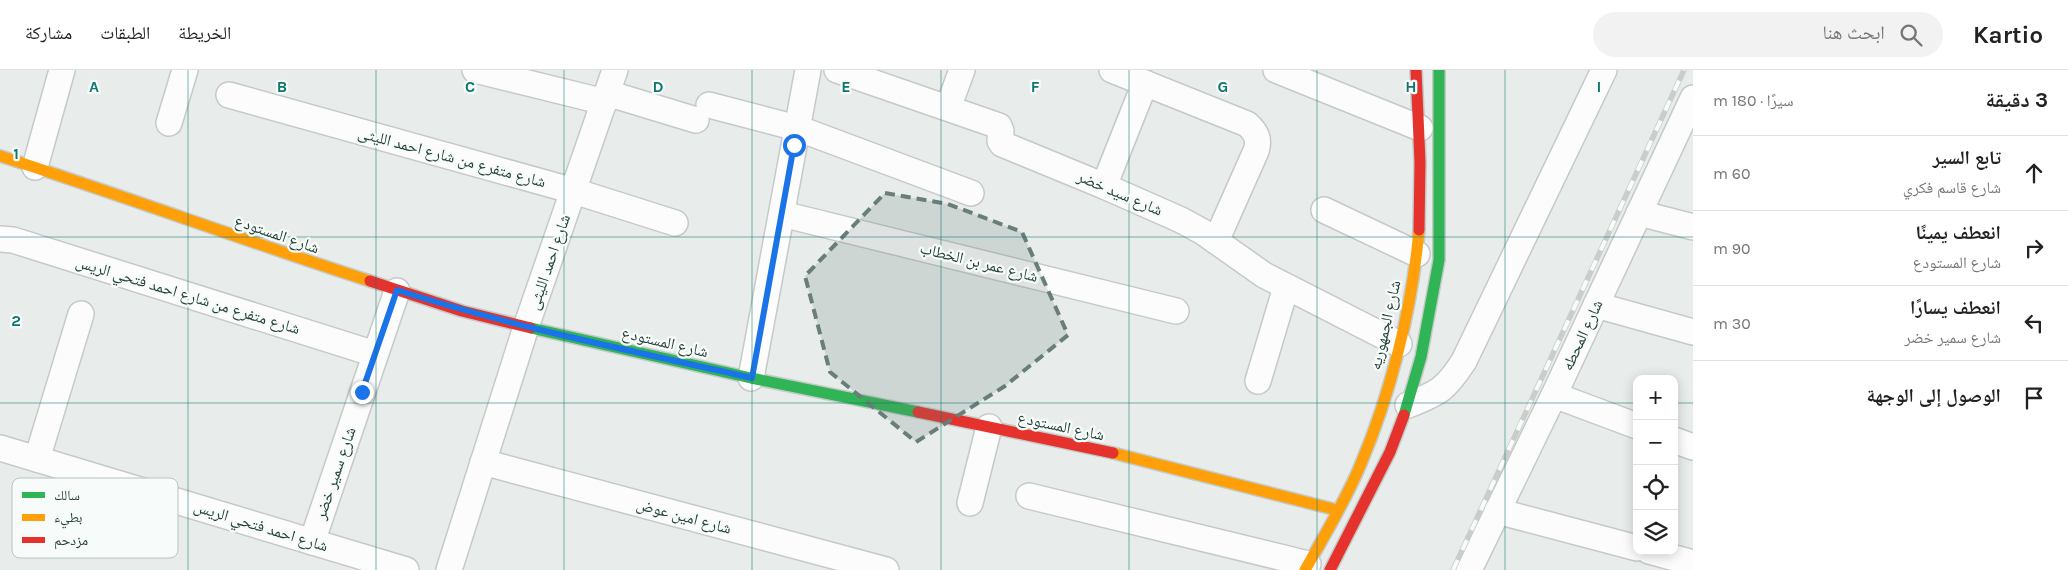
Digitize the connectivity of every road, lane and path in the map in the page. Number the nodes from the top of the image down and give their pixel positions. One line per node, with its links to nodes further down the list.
1 (62, 70): 21 (street)
2 (184, 70): 17 (street)
3 (475, 70): 14 (street)
4 (616, 70): 14 (street, شارع احمد الليثى)
5 (808, 70): 18 (street)
6 (837, 70): 16 (street, شارع سيد خضر)
7 (962, 70): 16 (street)
8 (1112, 70): 12 (street)
9 (1276, 70): 19 (street)
10 (1604, 70): 45 (street)
11 (1420, 71): 19 (street, شارع الجمهوريه); 45 (street, شارع الجمهوريه)
12 (1145, 83): 22 (street); 31 (street)
13 (229, 95): 23 (street, شارع متفرع من شارع احمد الليثى)
14 (606, 97): 18 (street); 23 (street, شارع احمد الليثى)
15 (1693, 98): 26 (street, شارع المحطه)
16 (948, 108): 22 (street, شارع سيد خضر)
17 (169, 123)
18 (797, 128): 24 (street); 27 (street)
19 (1420, 128): 32 (street, شارع الجمهوريه)
20 (0, 156): 21 (street, شارع المستودع)
21 (35, 167): 34 (street, شارع المستودع)
22 (1104, 186): 31 (street, شارع سيد خضر)
23 (574, 191): 28 (street, شارع متفرع من شارع احمد الليثى); 38 (street, شارع احمد الليثى)
24 (972, 193)
25 (1324, 210): 32 (street)
26 (1639, 213): 29 (street); 35 (street, شارع المحطه)
27 (782, 214): 36 (street, شارع عمر بن الخطاب); 42 (street)
28 (675, 223)
29 (1693, 227)
30 (0, 239): 41 (street, شارع متفرع من شارع احمد فتحي الريس)
31 (1216, 241): 33 (street, شارع سيد خضر)
32 (1416, 254): 40 (street, شارع الجمهوريه)
33 (1286, 287): 40 (street, شارع سيد خضر); 43 (street)
34 (397, 290): 38 (street, شارع المستودع); 41 (street, شارع سمير خضر)
35 (1596, 305): 39 (street); 44 (street, شارع المحطه)
36 (1176, 311)
37 (81, 314): 51 (street)
38 (526, 327): 42 (street, شارع المستودع); 52 (street, شارع احمد الليثى)
39 (1693, 332)
40 (1400, 344): 53 (street, شارع الجمهوريه)
41 (375, 354): 61 (street, شارع سمير خضر)
42 (752, 378): 47 (street, شارع المستودع)
43 (1258, 381)
44 (1554, 395): 46 (street); 60 (street, شارع المحطه)
45 (1408, 405): 54 (street, شارع الجمهوريه)
46 (1633, 425)
47 (989, 427): 58 (street); 59 (street, شارع المستودع)
48 (1678, 441): 49 (street)
49 (1693, 447)
50 (0, 448): 51 (street, شارع احمد فتحي الريس)
51 (37, 459): 55 (street, شارع احمد فتحي الريس)
52 (483, 462): 64 (street, شارع امين عوض); 69 (street, شارع احمد الليثى)
53 (1360, 466): 54 (street); 59 (street, شارع الجمهوريه)
54 (1381, 472): 67 (street, شارع الجمهوريه)
55 (100, 478)
56 (1029, 496): 67 (street)
57 (178, 502): 61 (street, شارع احمد فتحي الريس)
58 (970, 503)
59 (1337, 510): 67 (street, شارع الجمهوريه)
60 (1498, 511): 62 (street); 71 (street, شارع المحطه)
61 (312, 542): 65 (street, شارع احمد فتحي الريس)
62 (1633, 547)
63 (1664, 555): 66 (street)
64 (819, 562): 70 (street, شارع امين عوض)
65 (358, 563): 68 (street, شارع احمد فتحي الريس)
66 (1693, 563)
67 (1315, 568)
68 (406, 570)
69 (449, 570)
70 (886, 570)
71 (1469, 570)

